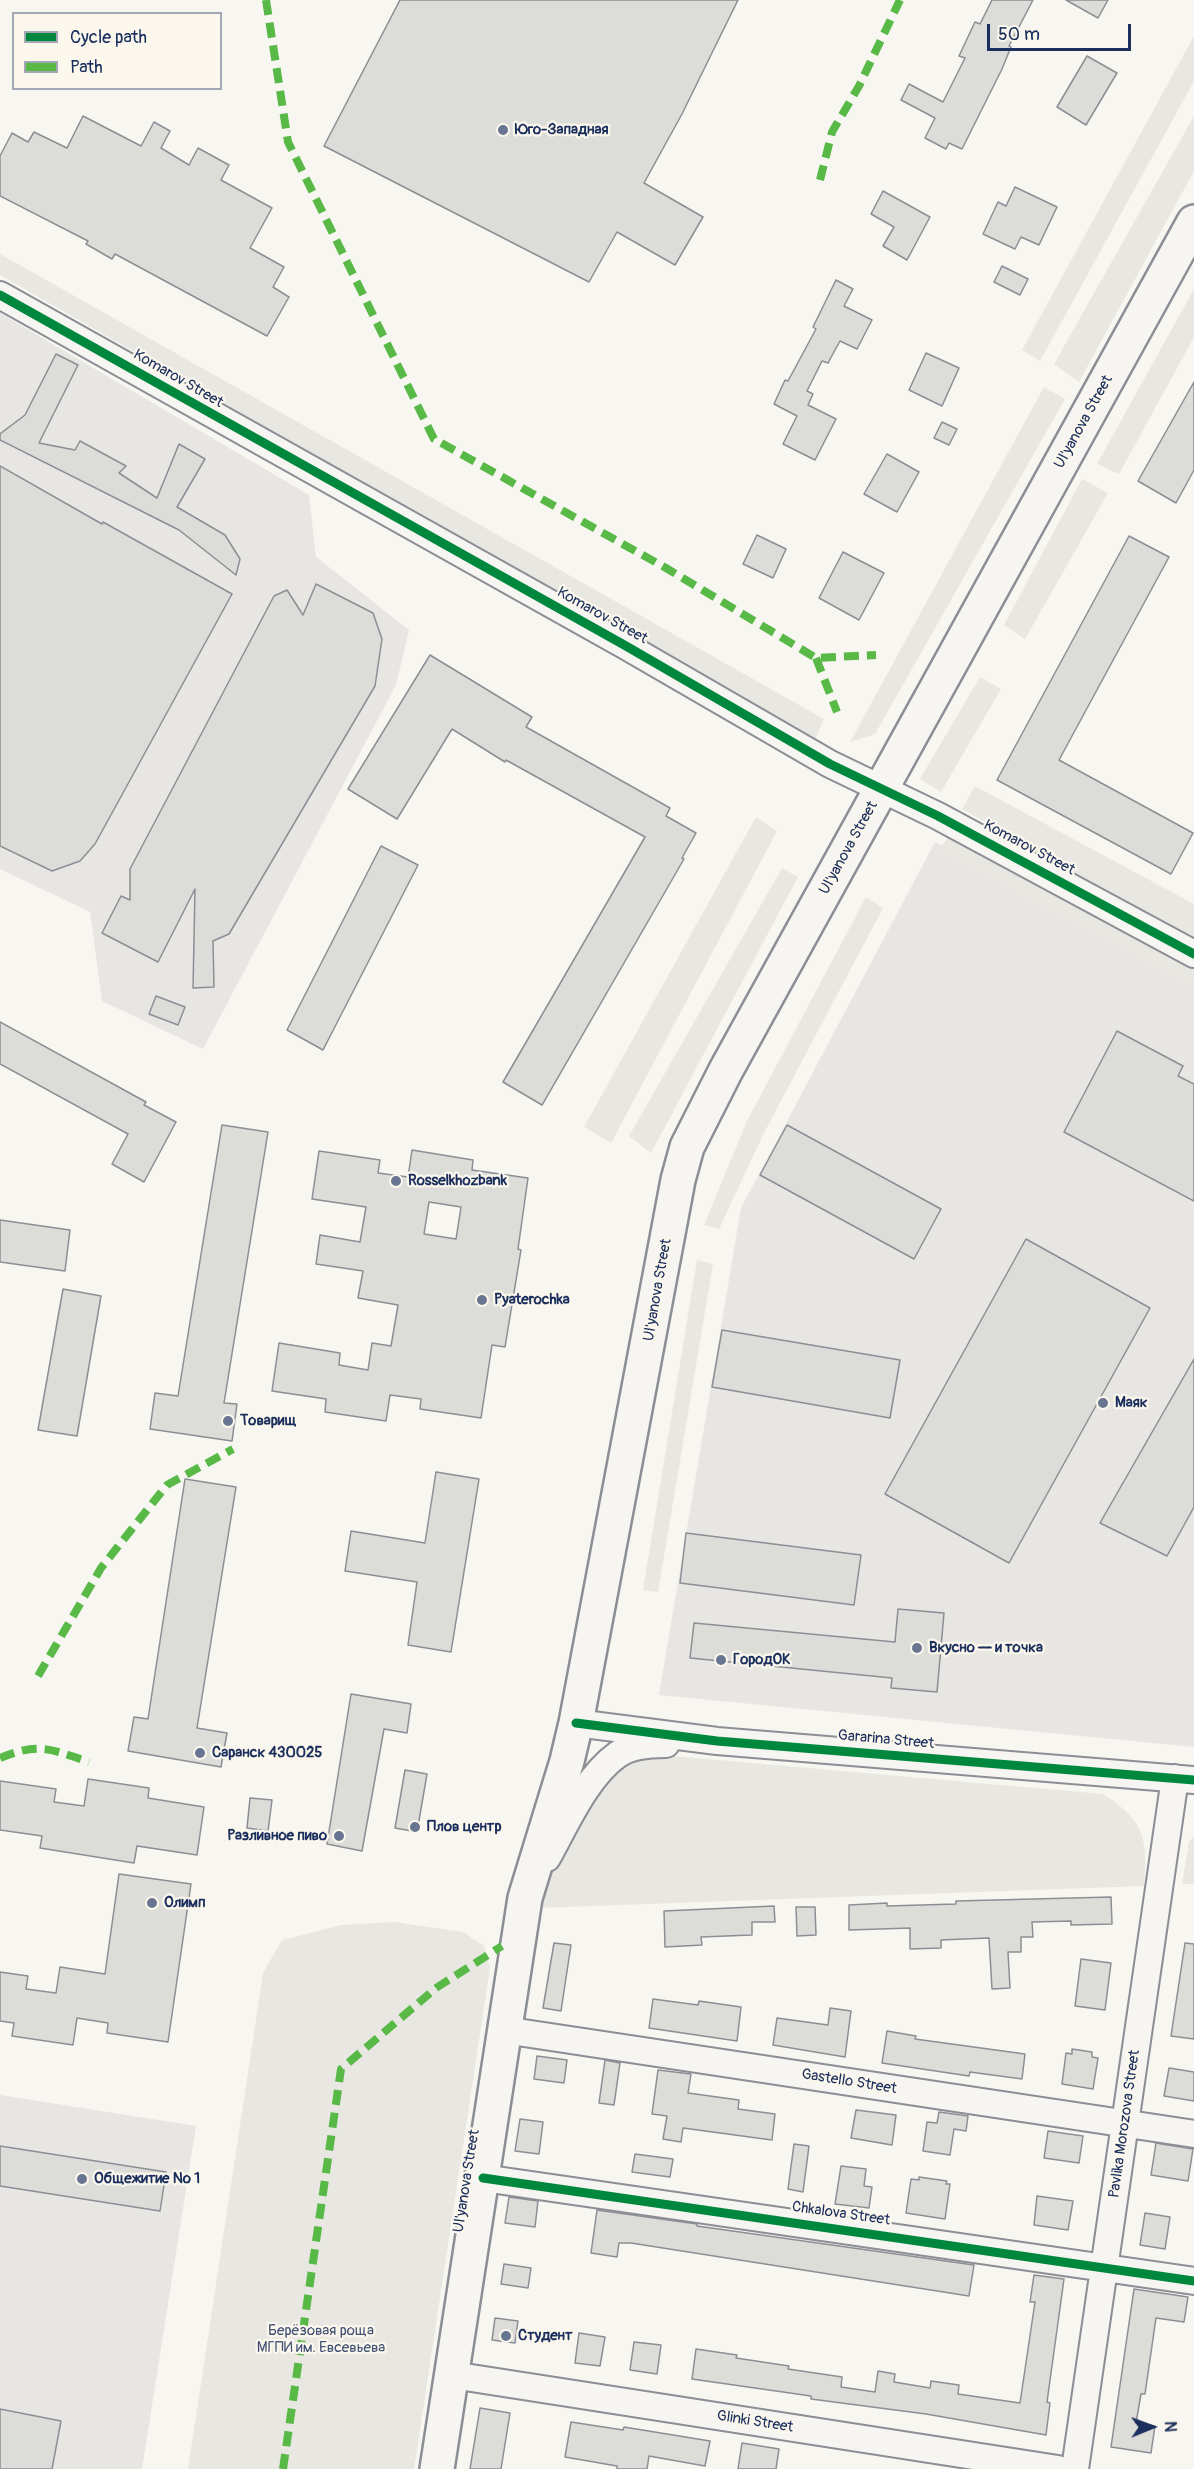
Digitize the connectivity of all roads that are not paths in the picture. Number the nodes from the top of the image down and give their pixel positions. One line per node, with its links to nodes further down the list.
1 (1194, 222): 3 (main road, Ul'yanova Street)
2 (0, 295): 3 (street, Komarov Street)
3 (882, 789): 4 (street, Komarov Street); 5 (main road, Ul'yanova Street)
4 (1194, 954)
5 (576, 1724): 6 (street, Gararina Street); 8 (main road, Ul'yanova Street)
6 (717, 1741): 7 (street, Gararina Street); 8 (street)
7 (1184, 1779): 10 (street, Pavlika Morozova Street)
8 (525, 1898): 9 (main road, Ul'yanova Street)
9 (504, 2030): 10 (street, Gastello Street); 12 (main road, Ul'yanova Street)
10 (1125, 2124): 11 (street, Gastello Street); 13 (street, Pavlika Morozova Street)
11 (1194, 2134)
12 (483, 2178): 13 (street, Chkalova Street); 15 (main road, Ul'yanova Street)
13 (1104, 2267): 14 (street, Chkalova Street); 18 (street, Pavlika Morozova Street)
14 (1194, 2281)
15 (452, 2375): 16 (main road, Ul'yanova Street); 17 (street, Glinki Street)
16 (437, 2469)
17 (1058, 2469)
18 (1075, 2469)

